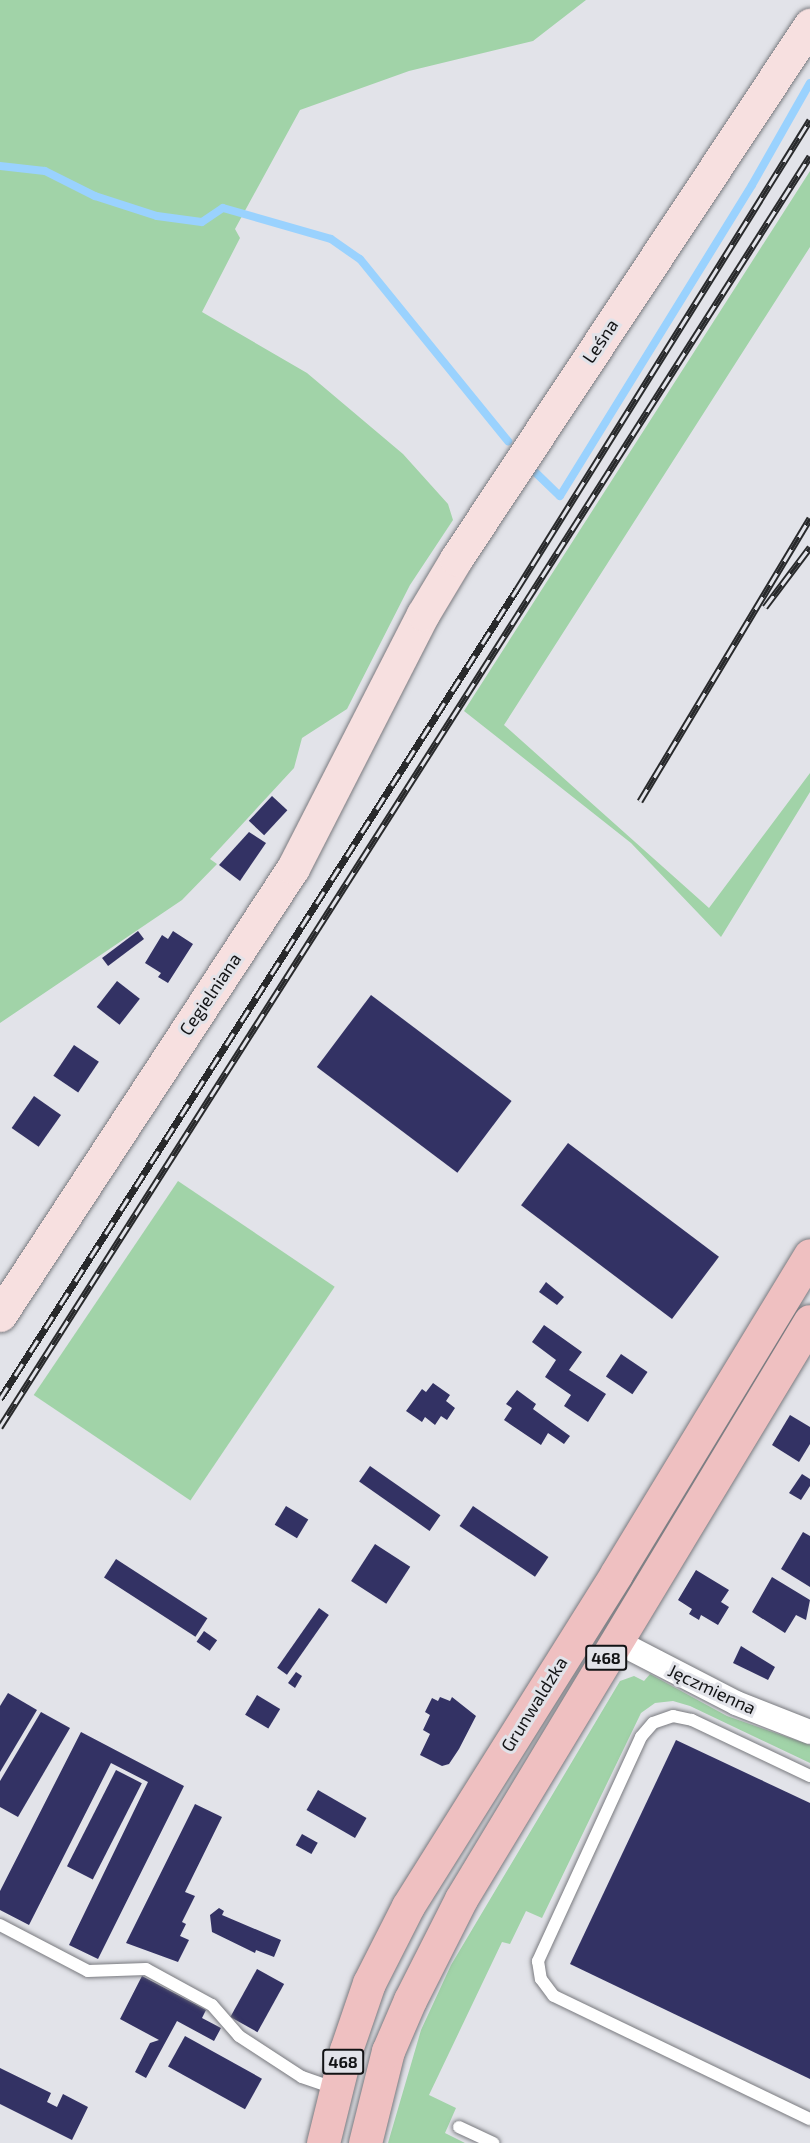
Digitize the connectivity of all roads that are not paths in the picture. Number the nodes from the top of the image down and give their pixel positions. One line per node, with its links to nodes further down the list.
1 (810, 25): 2 (street, Leśna)
2 (398, 661): 4 (street, Cegielniana)
3 (810, 1255): 10 (main road, Grunwaldzka / 468)
4 (0, 1315)
5 (810, 1321): 6 (main road, Grunwaldzka / 468)
6 (616, 1641): 7 (street, Jęczmienna); 14 (main road, Grunwaldzka / 468)
7 (810, 1732)
8 (810, 1776): 11 (lane)
9 (0, 1925): 10 (lane)
10 (336, 2088): 13 (main road, Grunwaldzka / 468)
11 (810, 2119)
12 (459, 2127): 15 (lane)
13 (323, 2143)
14 (365, 2143)
15 (493, 2143)

